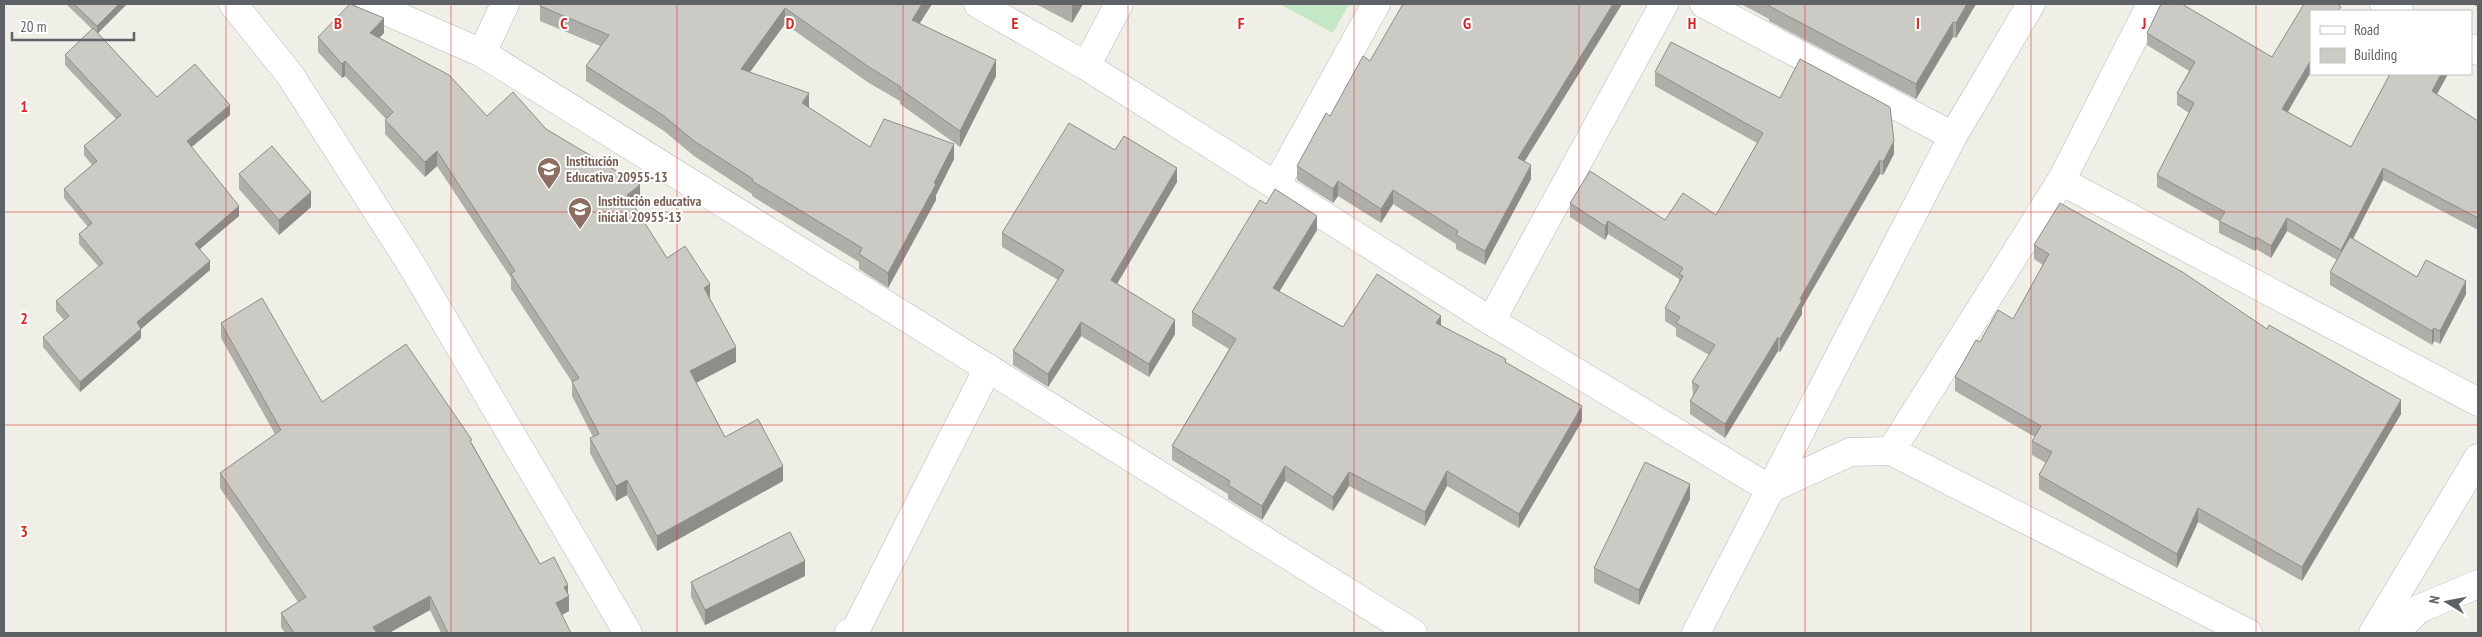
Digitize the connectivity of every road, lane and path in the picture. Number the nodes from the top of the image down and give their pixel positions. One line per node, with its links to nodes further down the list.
1 (234, 4): 26 (street)
2 (370, 4): 13 (street)
3 (505, 4): 13 (street)
4 (978, 4): 14 (street)
5 (1120, 4): 14 (street)
6 (1376, 4): 17 (street)
7 (1664, 4): 18 (street)
8 (1704, 4): 15 (street)
9 (2031, 4): 15 (street)
10 (2151, 4): 16 (street)
11 (2384, 4): 12 (street)
12 (2397, 10)
13 (482, 53): 19 (street)
14 (1086, 66): 17 (street)
15 (1953, 136): 23 (street)
16 (2061, 182): 20 (street); 21 (street)
17 (1276, 185): 18 (street)
18 (1491, 321): 23 (street)
19 (988, 368): 25 (street); 27 (street)
20 (2478, 402)
21 (1892, 451): 23 (street); 29 (street)
22 (2478, 458): 30 (street)
23 (1770, 489): 28 (street)
24 (2478, 584): 31 (street)
25 (856, 632)
26 (628, 633)
27 (1413, 633)
28 (1696, 633)
29 (2248, 633)
30 (2373, 633)
31 (2394, 633)

